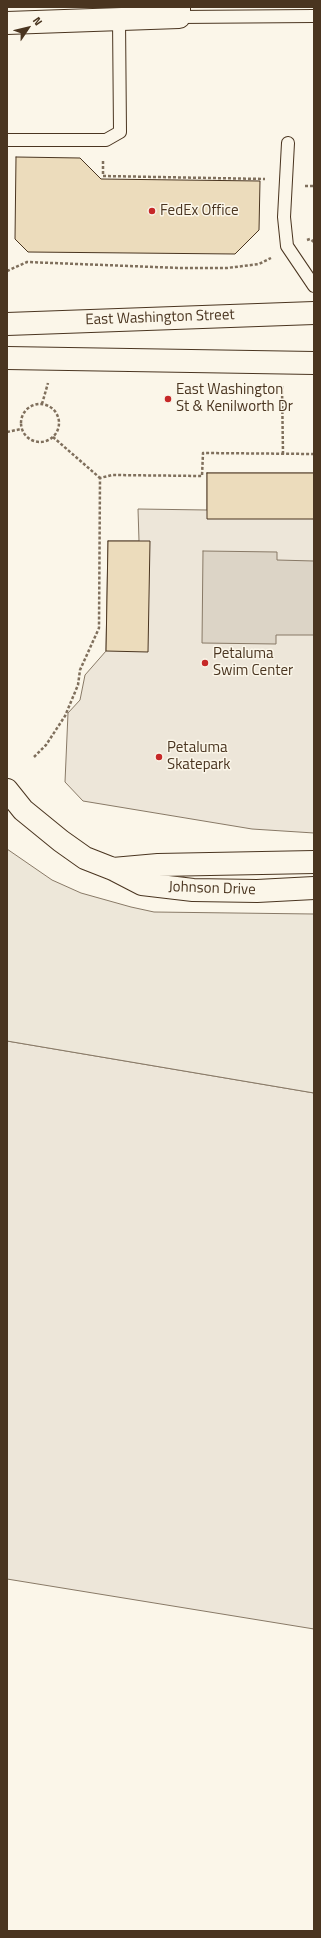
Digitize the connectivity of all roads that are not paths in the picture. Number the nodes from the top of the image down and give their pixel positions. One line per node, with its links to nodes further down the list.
1 (179, 12): 2 (lane); 3 (street)
2 (314, 16)
3 (119, 19): 4 (street); 5 (lane)
4 (7, 23)
5 (7, 140)
6 (288, 143): 7 (lane)
7 (314, 286)
8 (314, 313): 9 (street, East Washington Street)
9 (7, 324)
10 (7, 358): 11 (street)
11 (314, 363)
12 (7, 790): 14 (street, Johnson Drive)
13 (314, 862): 14 (street, Johnson Drive)
14 (113, 868): 15 (street, Johnson Drive)
15 (314, 888)

